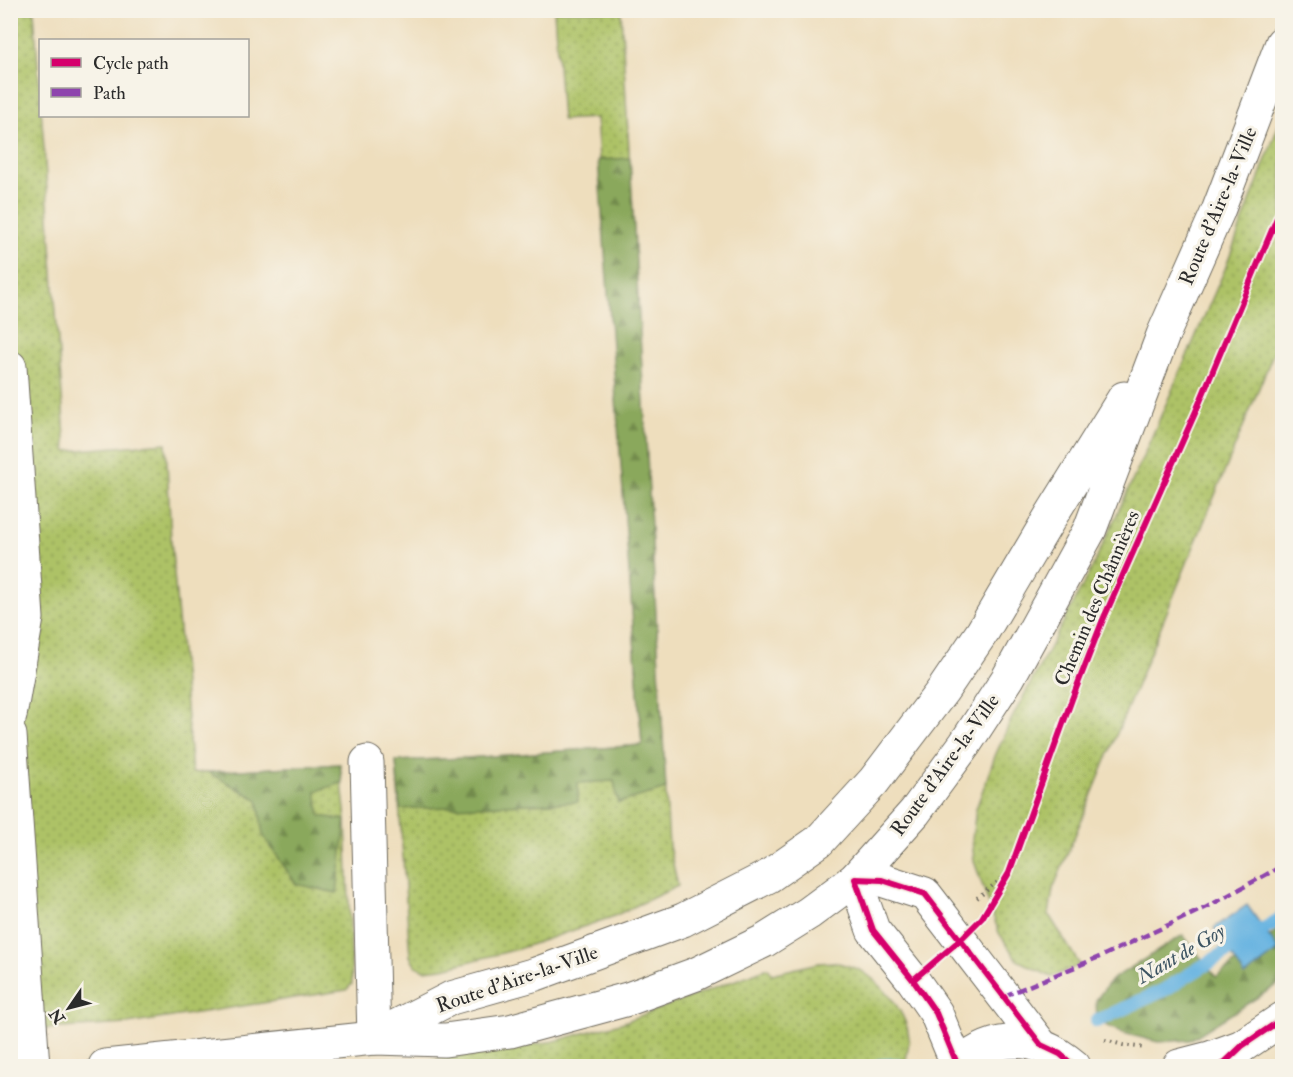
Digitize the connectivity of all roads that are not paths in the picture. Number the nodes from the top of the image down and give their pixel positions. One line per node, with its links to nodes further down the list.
1 (1282, 42): 2 (main road, Route d'Aire-la-Ville)
2 (1163, 336): 7 (main road, Route d'Aire-la-Ville); 8 (main road, Route d'Aire-la-Ville)
3 (10, 367): 4 (main road)
4 (10, 716)
5 (10, 735): 13 (main road)
6 (367, 762): 10 (main road)
7 (819, 841): 8 (main road); 10 (main road, Route d'Aire-la-Ville)
8 (855, 879): 10 (main road, Route d'Aire-la-Ville); 11 (main road); 15 (main road)
9 (1282, 1018): 12 (main road)
10 (374, 1038): 14 (main road, Route d'Aire-la-Ville)
11 (1041, 1045): 15 (main road); 16 (main road)
12 (1231, 1056): 17 (main road)
13 (33, 1066)
14 (105, 1066)
15 (958, 1066)
16 (1074, 1066)
17 (1179, 1066)

